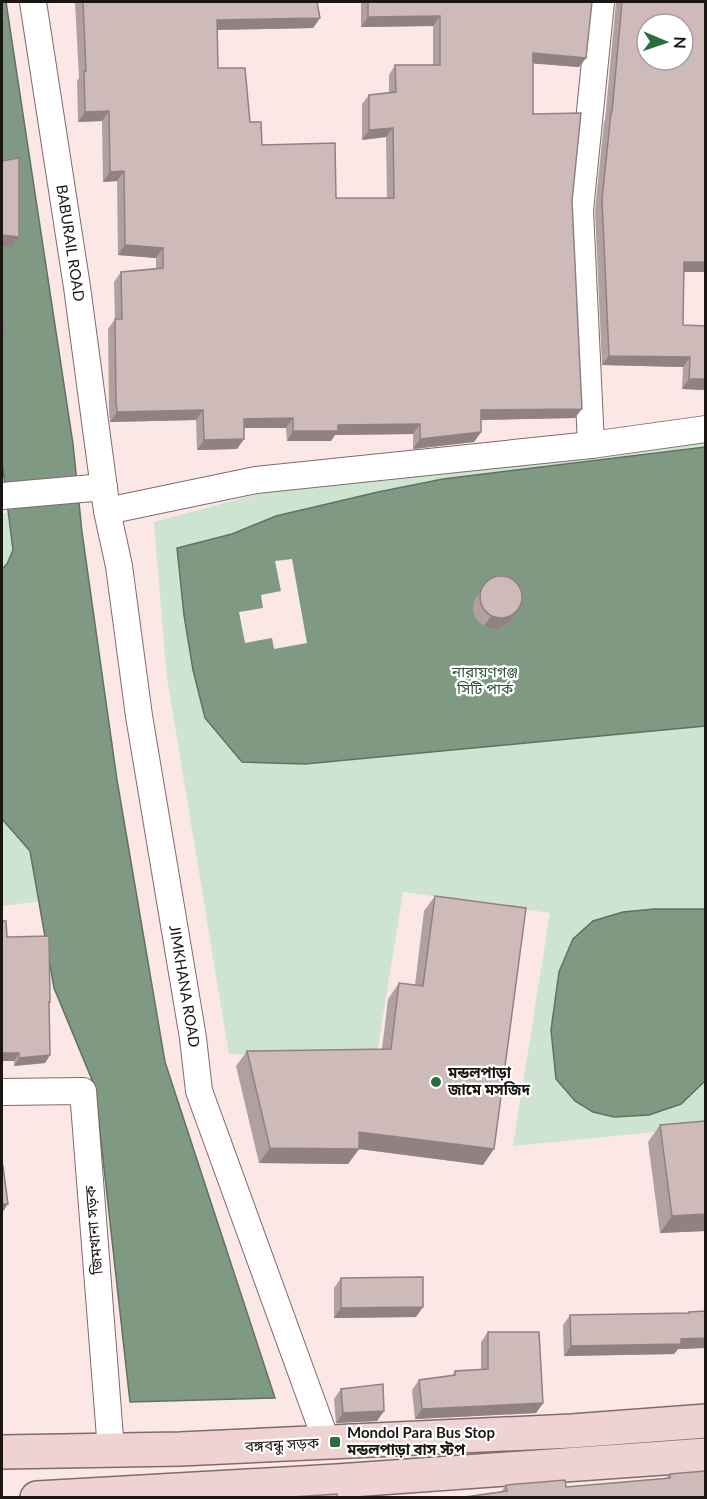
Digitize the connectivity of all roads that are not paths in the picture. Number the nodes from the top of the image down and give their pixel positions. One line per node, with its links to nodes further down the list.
1 (33, 2): 6 (street, BABURAIL ROAD)
2 (601, 2): 4 (street)
3 (705, 429): 4 (street)
4 (591, 445): 6 (street)
5 (2, 496): 6 (street)
6 (100, 496): 9 (street, JIMKHANA ROAD)
7 (2, 1092): 10 (street, জিমখানা সড়ক)
8 (705, 1421): 9 (main road, বঙ্গবন্ধু সড়ক)
9 (327, 1443): 10 (main road, বঙ্গবন্ধু সড়ক)
10 (111, 1450): 11 (main road, বঙ্গবন্ধু সড়ক)
11 (2, 1452)
12 (705, 1455): 13 (main road)
13 (37, 1497)

